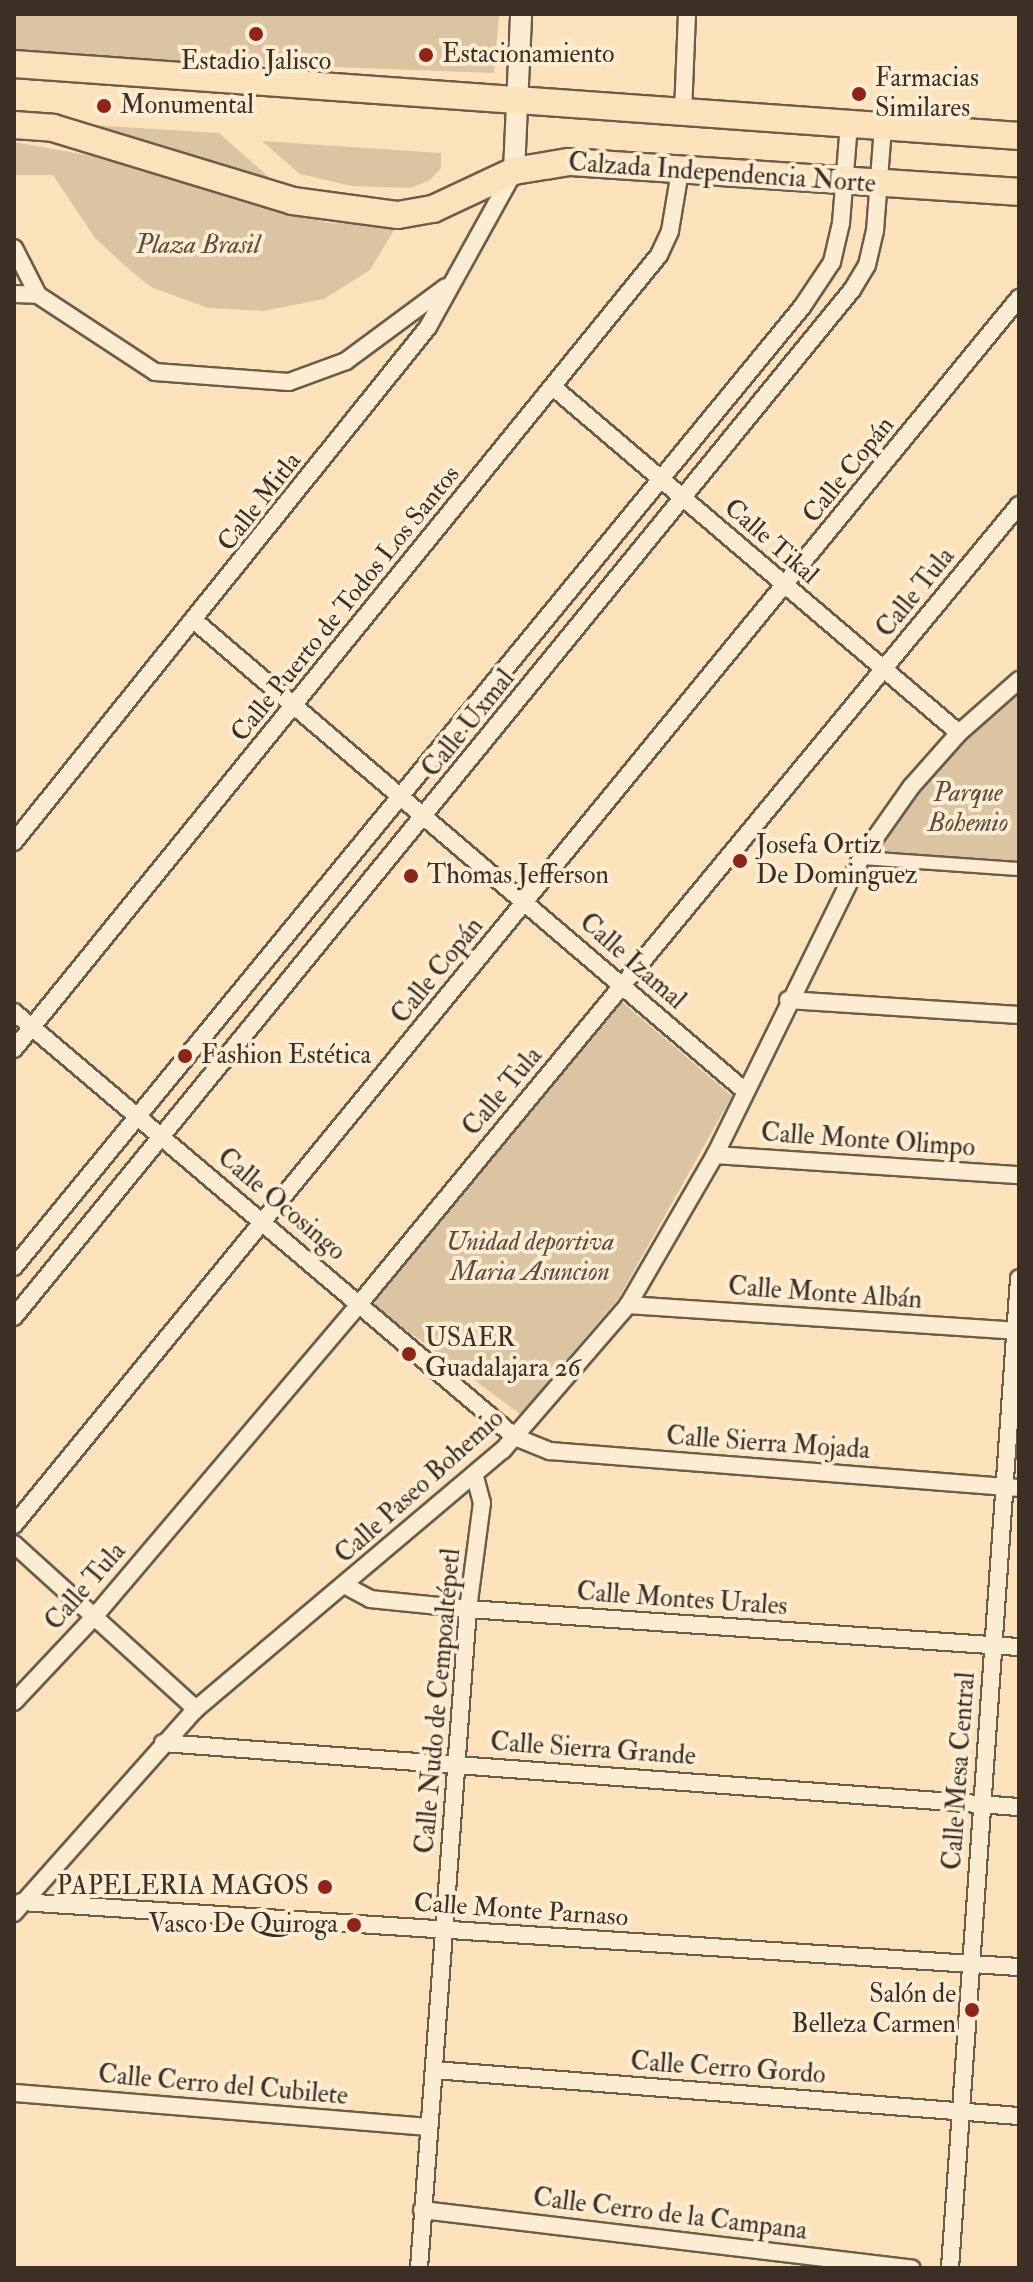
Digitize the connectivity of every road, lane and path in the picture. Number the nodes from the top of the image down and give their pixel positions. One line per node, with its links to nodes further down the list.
1 (521, 14): 4 (street)
2 (687, 14): 5 (street)
3 (14, 64): 4 (main road)
4 (517, 102): 5 (main road); 10 (street)
5 (683, 113): 6 (main road)
6 (849, 124): 8 (main road); 12 (street, Calle Uxmal)
7 (14, 125): 10 (main road, Calzada Independencia Norte)
8 (883, 127): 9 (main road); 13 (street, Calle Uxmal)
9 (1019, 136)
10 (514, 171): 11 (main road, Calzada Independencia Norte); 16 (street, Calle Mitla)
11 (680, 171): 12 (main road, Calzada Independencia Norte); 20 (street, Calle Puerto de Todos Los Santos)
12 (843, 183): 13 (main road, Calzada Independencia Norte); 21 (street, Calle Uxmal)
13 (881, 184): 14 (main road, Calzada Independencia Norte); 22 (street, Calle Uxmal)
14 (1019, 192)
15 (14, 248): 18 (street)
16 (447, 286): 18 (street); 25 (street, Calle Mitla)
17 (14, 294): 18 (street)
18 (38, 295)
19 (1019, 298): 24 (street, Calle Copán)
20 (553, 387): 21 (street, Calle Tikal); 28 (street, Calle Puerto de Todos Los Santos)
21 (660, 478): 22 (street, Calle Tikal); 30 (street, Calle Uxmal)
22 (684, 499): 24 (street, Calle Tikal); 31 (street, Calle Uxmal)
23 (1019, 505): 26 (street, Calle Tula)
24 (785, 586): 26 (street, Calle Tikal); 35 (street, Calle Copán)
25 (196, 622): 28 (street, Calle Izamal); 32 (street, Calle Mitla)
26 (884, 670): 29 (street, Calle Tikal); 36 (street, Calle Tula)
27 (1017, 685): 29 (street, Calle Paseo Bohemio)
28 (294, 705): 30 (street, Calle Izamal); 40 (street, Calle Puerto de Todos Los Santos)
29 (959, 733): 33 (street, Calle Paseo Bohemio)
30 (400, 795): 31 (street, Calle Izamal); 43 (street, Calle Uxmal)
31 (424, 816): 35 (street, Calle Izamal); 44 (street, Calle Uxmal)
32 (14, 842)
33 (861, 858): 34 (street); 37 (street, Calle Paseo Bohemio)
34 (1019, 869)
35 (525, 902): 36 (street, Calle Izamal); 47 (street, Calle Copán)
36 (623, 985): 42 (street, Calle Izamal); 50 (street, Calle Tula)
37 (788, 1000): 39 (street); 42 (street, Calle Paseo Bohemio)
38 (14, 1012): 40 (street, Calle Ocosingo)
39 (1019, 1015)
40 (32, 1027): 41 (street, Calle Puerto de Todos Los Santos); 43 (street, Calle Ocosingo)
41 (14, 1049)
42 (745, 1091): 45 (street, Calle Paseo Bohemio)
43 (137, 1116): 44 (street, Calle Ocosingo); 48 (street, Calle Uxmal)
44 (162, 1137): 47 (street, Calle Ocosingo); 52 (street, Calle Uxmal)
45 (715, 1155): 46 (street, Calle Monte Olimpo); 51 (street, Calle Paseo Bohemio)
46 (1019, 1175)
47 (263, 1222): 50 (street, Calle Ocosingo); 57 (street, Calle Copán)
48 (14, 1267)
49 (1019, 1278): 53 (street, Calle Mesa Central)
50 (360, 1303): 54 (street, Calle Ocosingo); 61 (street, Calle Tula)
51 (628, 1305): 53 (street, Calle Monte Albán); 54 (street, Calle Paseo Bohemio)
52 (14, 1317)
53 (1017, 1331): 56 (street, Calle Mesa Central)
54 (515, 1437): 55 (street, Calle Paseo Bohemio); 56 (street, Calle Sierra Mojada)
55 (475, 1476): 59 (street, Calle Paseo Bohemio); 60 (street, Calle Nudo de Cempoaltépetl)
56 (1012, 1487): 62 (street, Calle Mesa Central)
57 (14, 1525)
58 (14, 1544): 61 (street)
59 (346, 1586): 60 (street, Calle Montes Urales); 65 (street, Calle Paseo Bohemio)
60 (468, 1609): 62 (street, Calle Montes Urales); 67 (street, Calle Nudo de Cempoaltépetl)
61 (94, 1617): 64 (street, Calle Tula); 65 (street)
62 (993, 1645): 63 (street, Calle Montes Urales); 68 (street, Calle Mesa Central)
63 (1019, 1647)
64 (14, 1702)
65 (196, 1709): 66 (street, Calle Paseo Bohemio)
66 (163, 1743): 67 (street, Calle Sierra Grande); 70 (street, Calle Paseo Bohemio)
67 (457, 1764): 68 (street, Calle Sierra Grande); 71 (street, Calle Nudo de Cempoaltépetl)
68 (981, 1805): 69 (street, Calle Sierra Grande); 72 (street, Calle Mesa Central)
69 (1019, 1807)
70 (17, 1908): 71 (street, Calle Monte Parnaso)
71 (443, 1930): 72 (street, Calle Monte Parnaso); 74 (street, Calle Nudo de Cempoaltépetl)
72 (970, 1964): 73 (street, Calle Monte Parnaso); 76 (street, Calle Mesa Central)
73 (1019, 1967)
74 (434, 2070): 76 (street, Calle Cerro Gordo); 78 (street, Calle Nudo de Cempoaltépetl)
75 (14, 2093): 78 (street, Calle Cerro del Cubilete)
76 (961, 2111): 77 (street, Calle Cerro Gordo); 82 (street, Calle Mesa Central)
77 (1019, 2116)
78 (427, 2127): 79 (street, Calle Nudo de Cempoaltépetl)
79 (422, 2210): 80 (street, Calle Nudo de Cempoaltépetl); 81 (street, Calle Cerro de la Campana)
80 (419, 2268)
81 (912, 2268)
82 (950, 2268)

